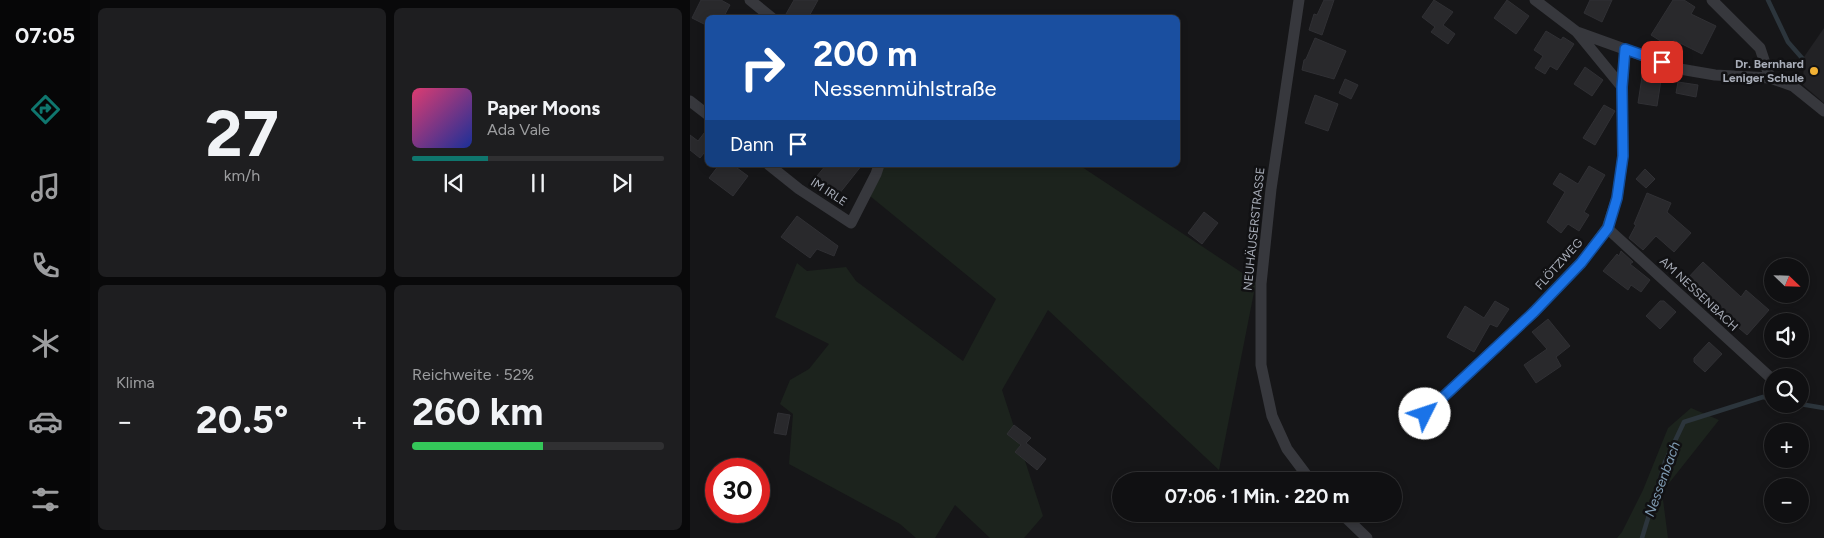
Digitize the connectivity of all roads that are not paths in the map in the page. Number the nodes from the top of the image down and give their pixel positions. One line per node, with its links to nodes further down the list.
1 (750, 0): 5 (street)
2 (1299, 0): 18 (street, NEUHÄUSERSTRASSE)
3 (1535, 0): 6 (street)
4 (1712, 0): 8 (street)
5 (768, 15)
6 (1578, 32): 7 (street); 9 (street)
7 (1625, 49): 8 (street); 9 (street, FLÖTZWEG)
8 (1770, 78): 11 (street)
9 (1622, 87): 15 (street, FLÖTZWEG)
10 (690, 101): 12 (street)
11 (1824, 111)
12 (705, 113)
13 (772, 167): 14 (street, IM IRLE)
14 (878, 167)
15 (1608, 228): 16 (street, AM NESSENBACH); 17 (street, FLÖTZWEG)
16 (1764, 372)
17 (1425, 414)
18 (1304, 472)
19 (1350, 522): 20 (street)
20 (1367, 538)

